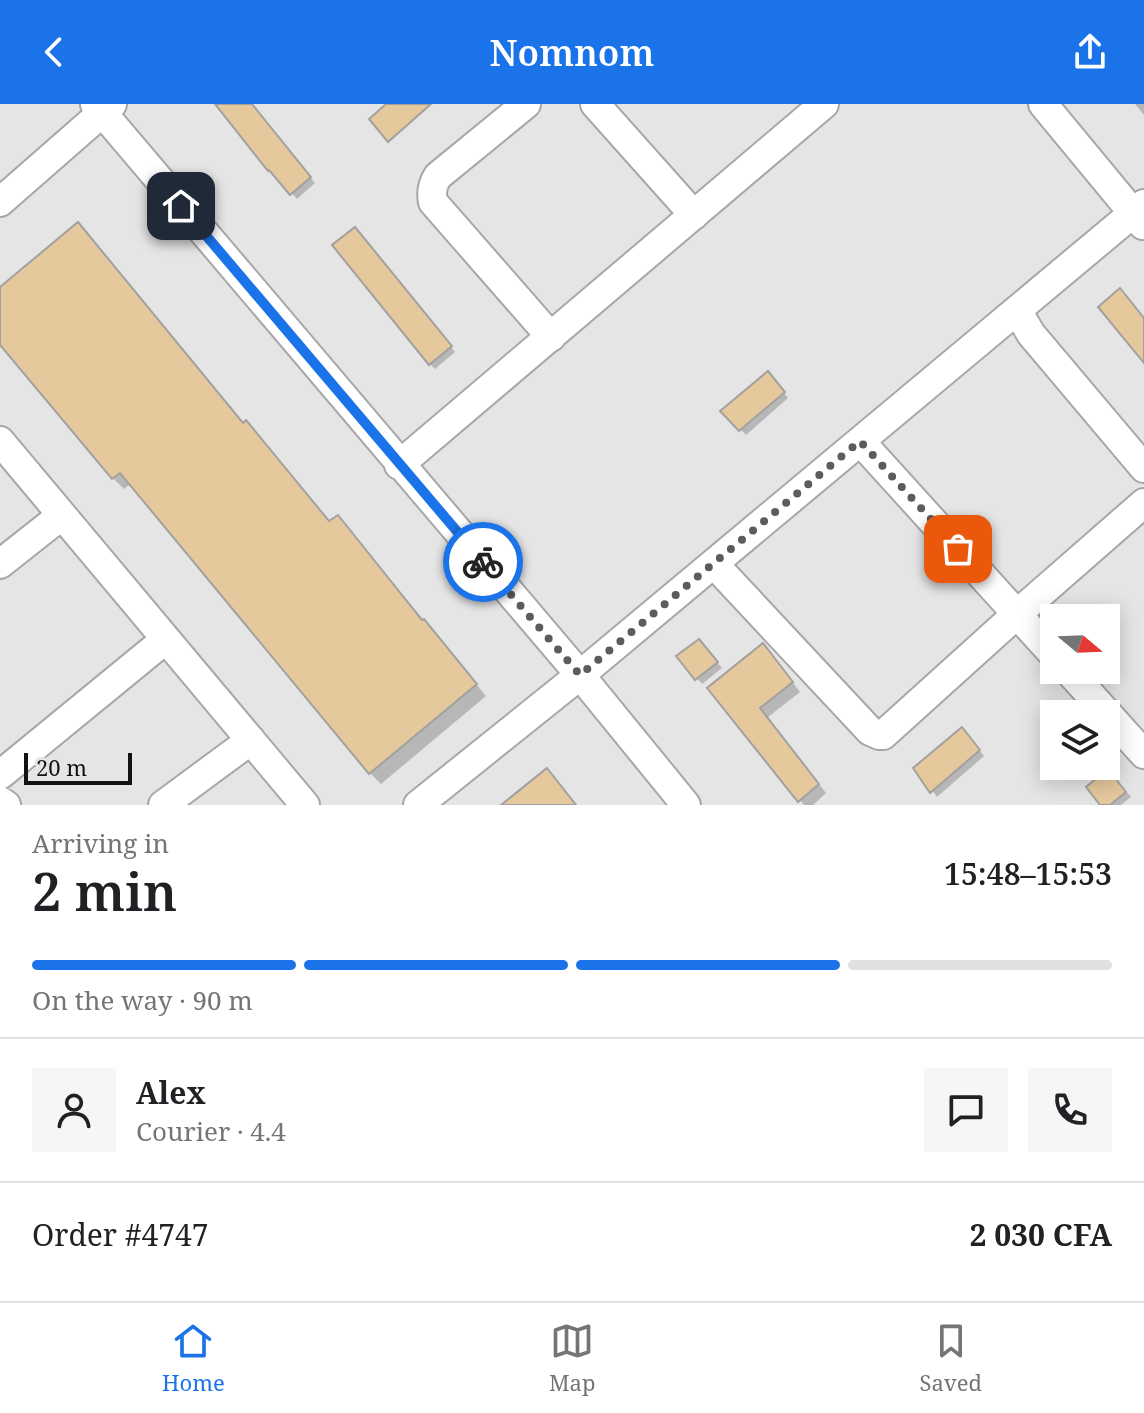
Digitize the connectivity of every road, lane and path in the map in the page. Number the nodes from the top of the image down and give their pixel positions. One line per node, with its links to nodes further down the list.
1 (526, 104): 10 (street)
2 (595, 104): 8 (street)
3 (824, 104): 8 (street)
4 (1043, 104): 7 (street)
5 (103, 107): 6 (street); 13 (street)
6 (0, 202)
7 (1140, 214): 9 (street)
8 (694, 215): 10 (street)
9 (1017, 310): 12 (street); 14 (street)
10 (551, 337): 13 (street)
11 (0, 441): 16 (street)
12 (860, 441): 18 (street); 19 (street)
13 (399, 465): 22 (street)
14 (1144, 468)
15 (1144, 503): 19 (street)
16 (62, 515): 17 (street); 20 (street)
17 (0, 564)
18 (714, 564): 19 (street); 22 (street)
19 (1017, 614): 21 (street)
20 (166, 639): 24 (street); 26 (street)
21 (1040, 639)
22 (580, 675): 31 (street); 32 (street)
23 (1081, 684): 25 (street)
24 (251, 740): 29 (street); 30 (street)
25 (1144, 754)
26 (0, 775)
27 (0, 801): 28 (street)
28 (6, 805)
29 (163, 805)
30 (305, 805)
31 (418, 805)
32 (686, 805)

